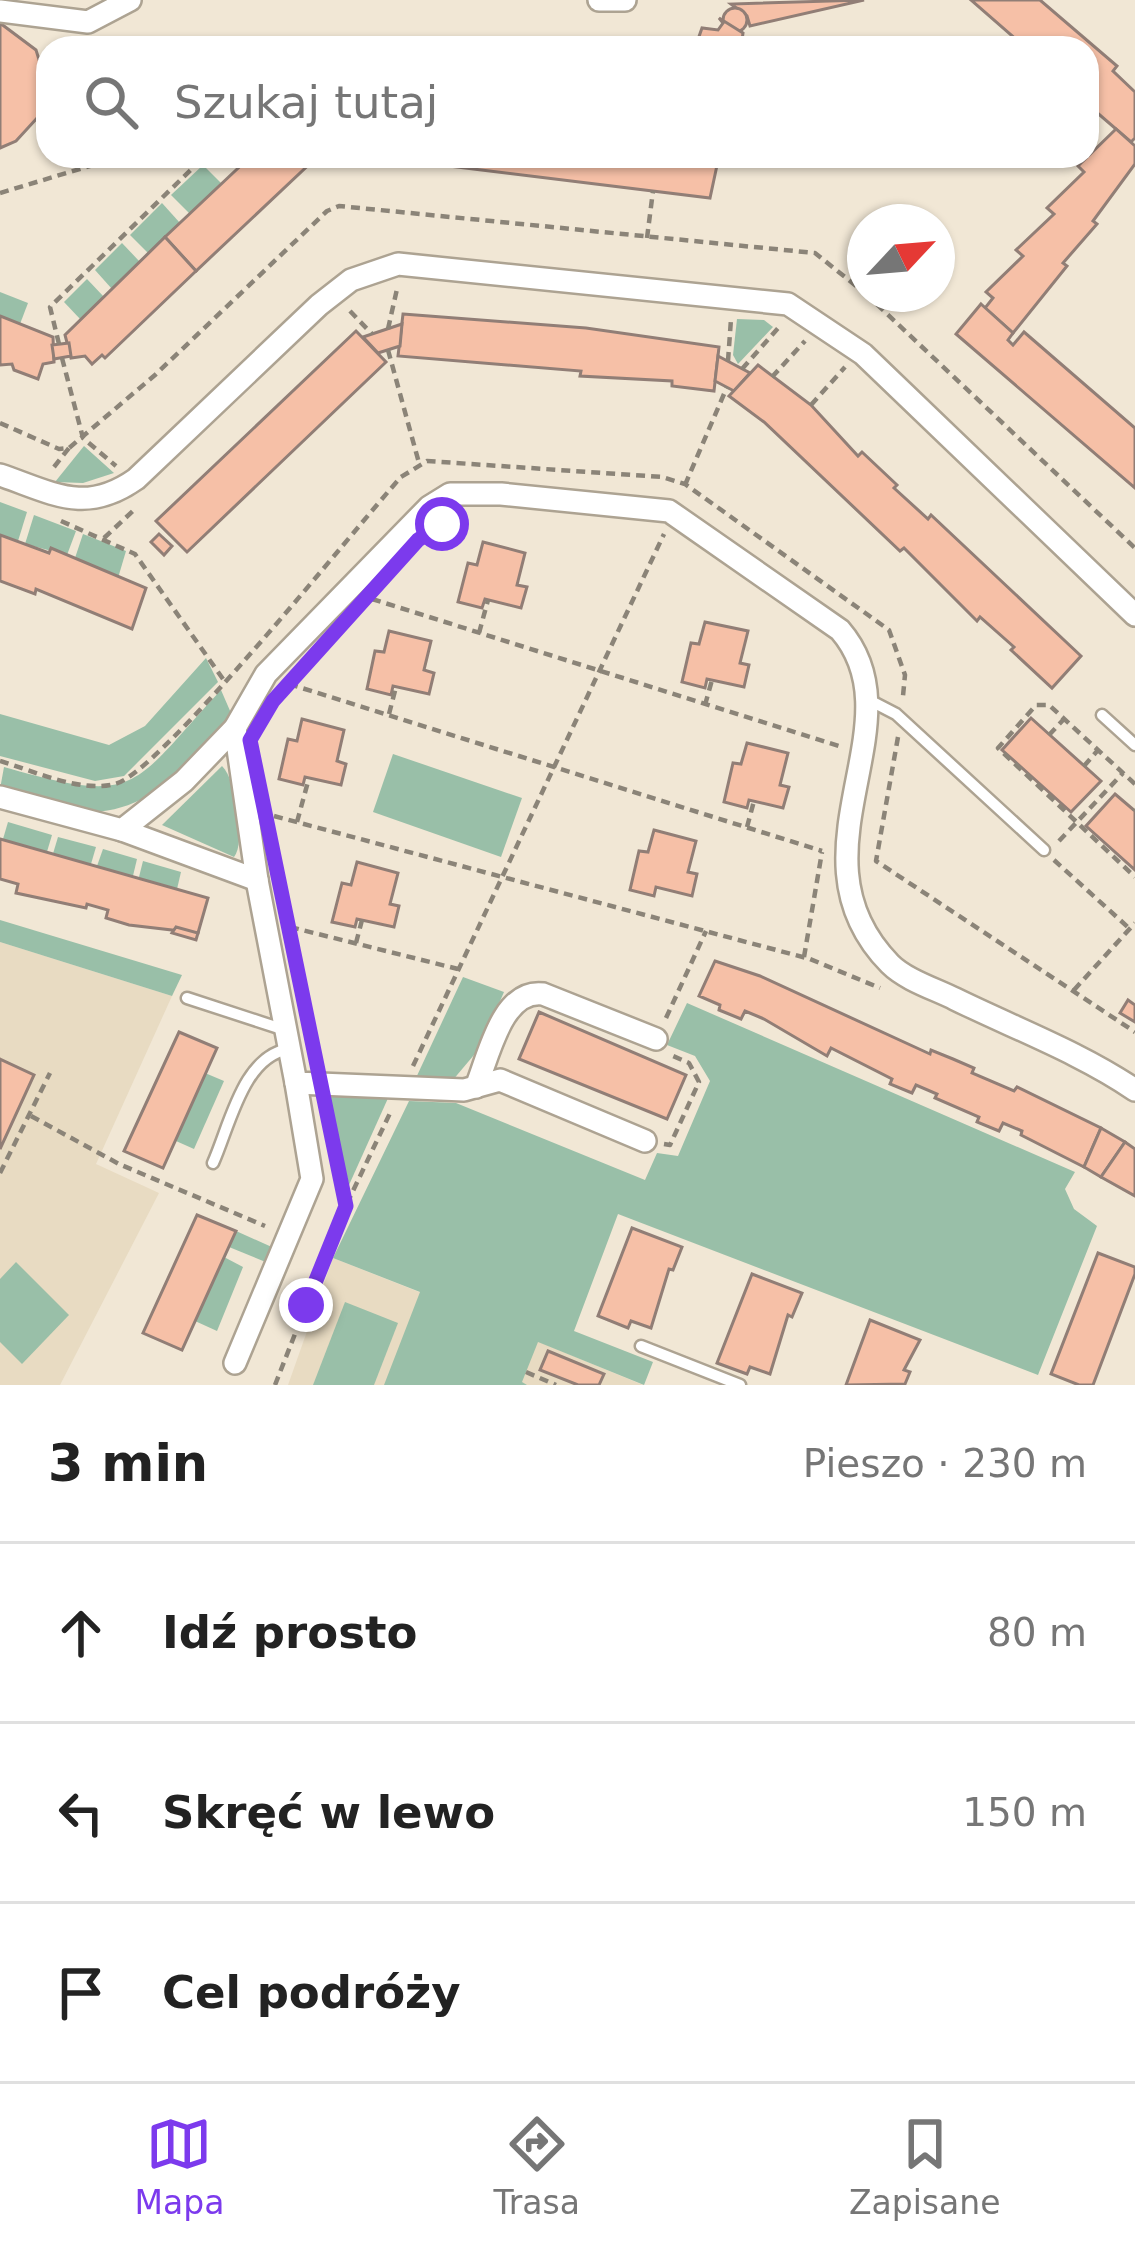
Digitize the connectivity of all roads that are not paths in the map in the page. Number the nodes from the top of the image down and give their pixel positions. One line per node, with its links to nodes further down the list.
1 (130, 0): 4 (street)
2 (599, 0): 3 (street)
3 (625, 0)
4 (0, 11)
5 (0, 475): 6 (street)
6 (1135, 614)
7 (867, 699): 9 (street); 13 (lane); 20 (street)
8 (1102, 715): 10 (lane)
9 (235, 728): 12 (street); 14 (street)
10 (1135, 745)
11 (0, 797): 12 (street)
12 (122, 830): 14 (street)
13 (1044, 850)
14 (256, 880): 17 (street)
15 (187, 998): 17 (lane)
16 (656, 1039): 19 (street)
17 (287, 1040): 18 (street); 22 (lane)
18 (296, 1083): 19 (street); 24 (street)
19 (476, 1087): 21 (street)
20 (1135, 1090)
21 (645, 1141)
22 (213, 1162)
23 (641, 1346): 25 (lane)
24 (235, 1363)
25 (740, 1385)

